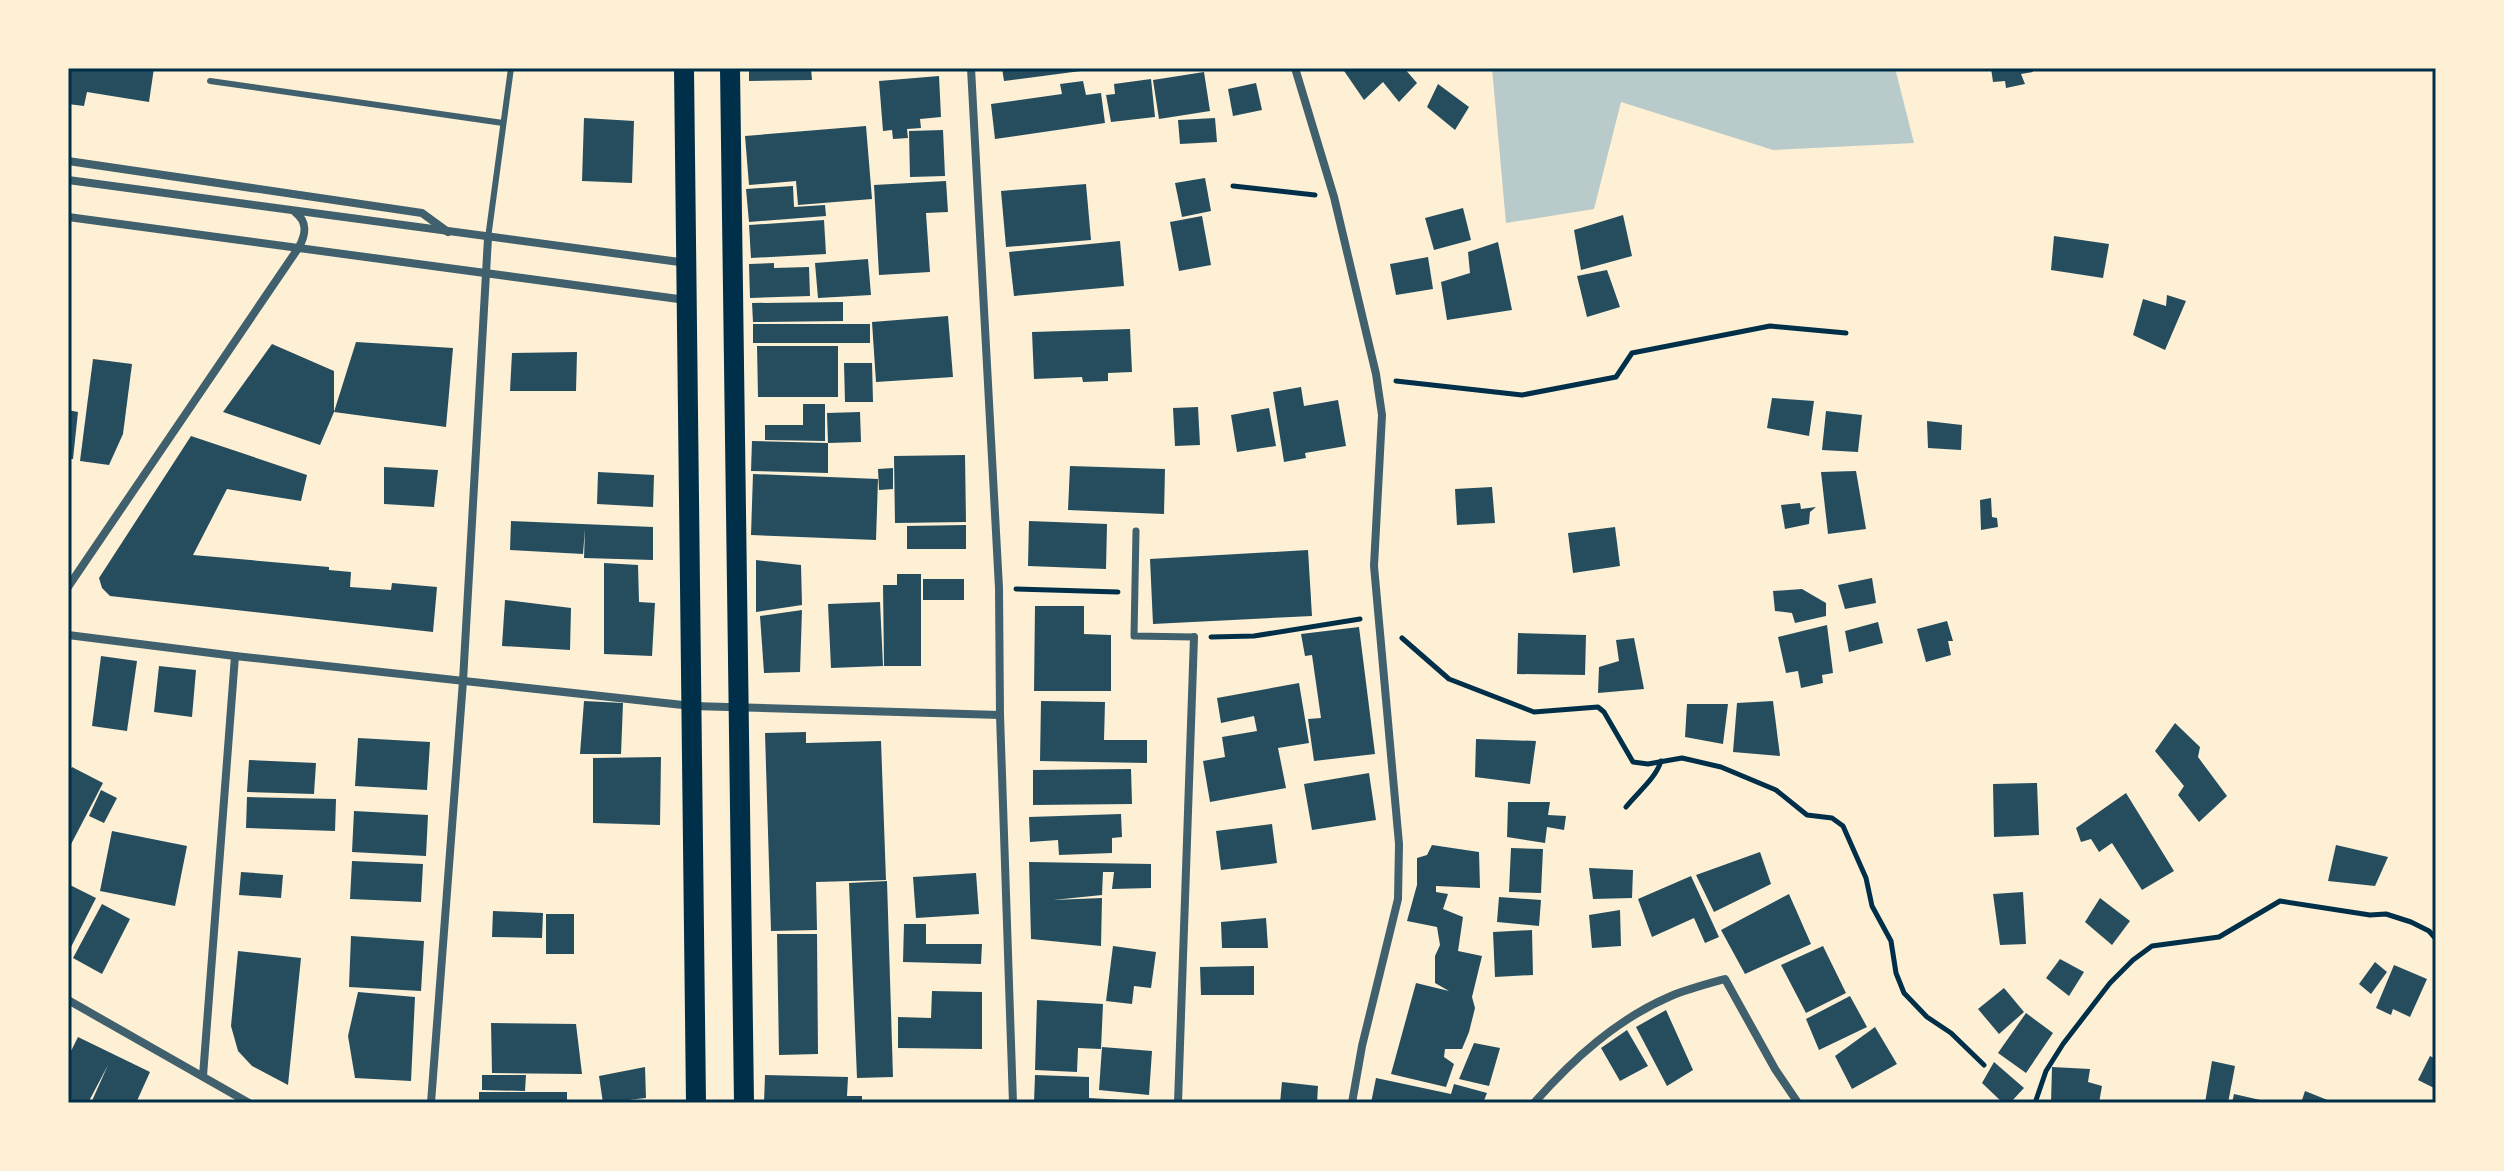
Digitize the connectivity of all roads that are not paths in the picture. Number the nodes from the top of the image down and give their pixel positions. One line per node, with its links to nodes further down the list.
1 (511, 68): 7 (lane)
2 (684, 68): 15 (main road)
3 (730, 68): 25 (main road)
4 (971, 68): 26 (street)
5 (1295, 68): 35 (street)
6 (210, 81): 7 (lane)
7 (503, 123): 13 (lane)
8 (68, 161): 12 (street)
9 (68, 180): 10 (street)
10 (295, 212): 12 (street); 14 (street)
11 (68, 217): 14 (street)
12 (448, 233): 13 (street)
13 (488, 238): 15 (street); 16 (street)
14 (299, 247): 16 (street); 19 (street)
15 (688, 263): 17 (main road)
16 (486, 272): 17 (street); 23 (street)
17 (687, 300): 24 (main road)
18 (1136, 531): 21 (street)
19 (70, 580)
20 (68, 635): 22 (street)
21 (1194, 637): 34 (street)
22 (235, 656): 23 (street); 28 (street)
23 (463, 681): 24 (street); 30 (street)
24 (692, 706): 25 (street); 31 (main road)
25 (738, 709): 26 (street); 32 (main road)
26 (1000, 715): 33 (street)
27 (68, 1000): 28 (street)
28 (203, 1076): 29 (street)
29 (249, 1103)
30 (431, 1103)
31 (696, 1103)
32 (744, 1103)
33 (1013, 1103)
34 (1178, 1103)
35 (1352, 1103)
36 (1534, 1103): 37 (street)
37 (1798, 1103)

